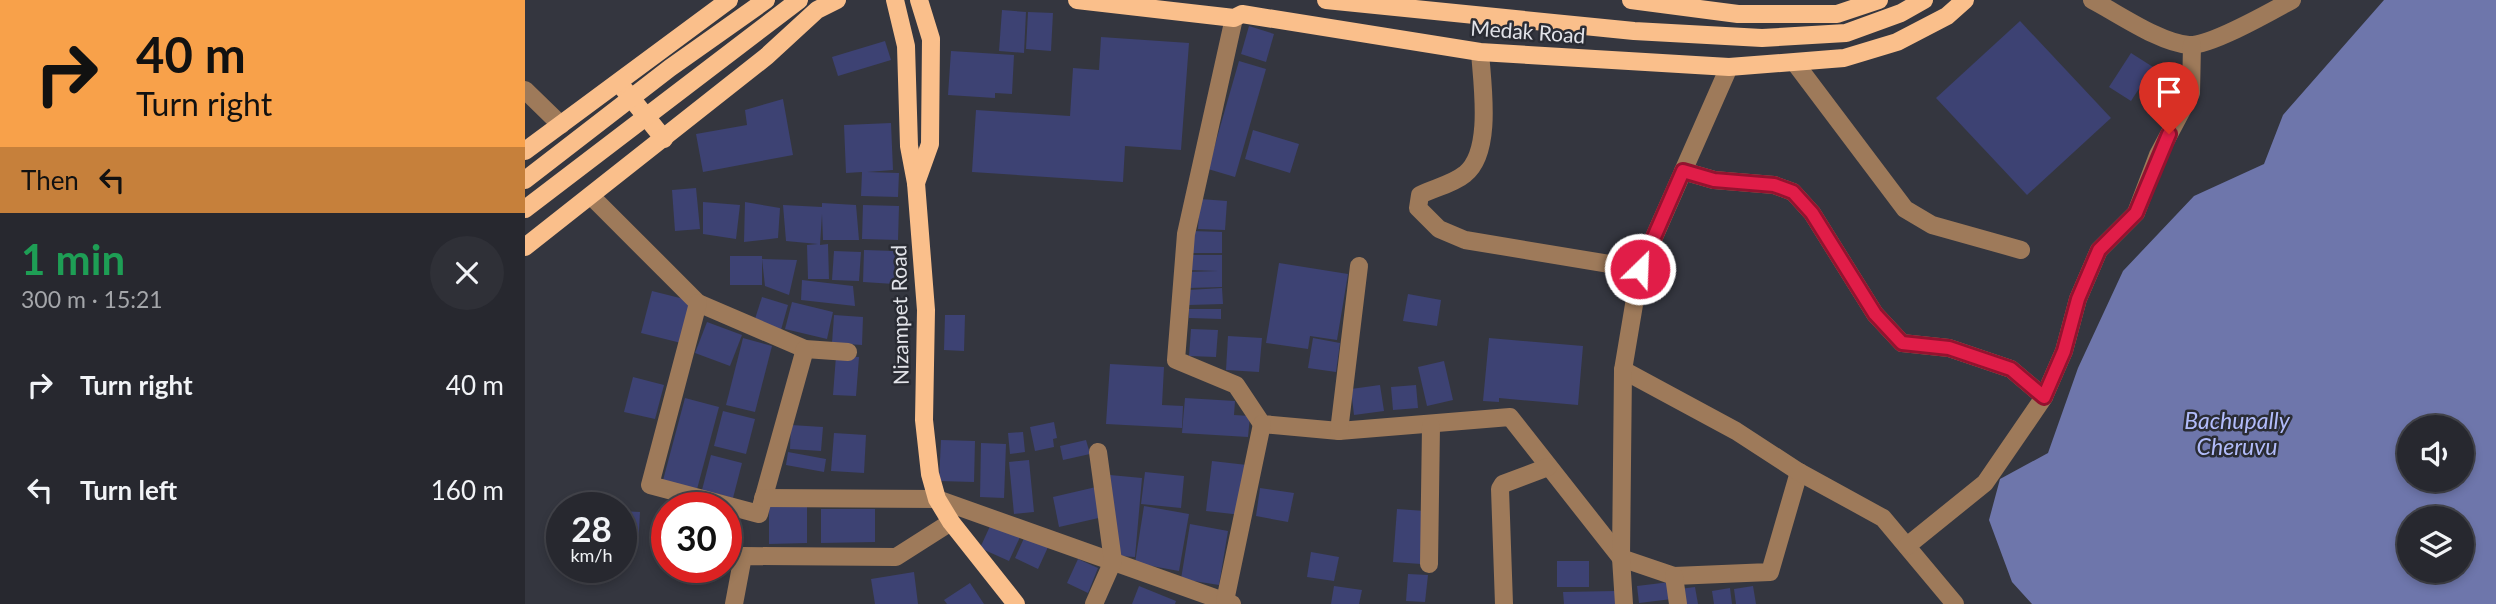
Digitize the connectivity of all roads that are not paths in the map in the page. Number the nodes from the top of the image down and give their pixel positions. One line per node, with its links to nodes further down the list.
1 (729, 0): 21 (main road)
2 (767, 0): 27 (main road, bridge)
3 (799, 0): 30 (main road, bridge)
4 (837, 0): 24 (main road)
5 (895, 0): 28 (main road, Nizampet Road)
6 (919, 0): 28 (main road)
7 (1077, 0): 15 (main road, Medak Road)
8 (1325, 0): 11 (main road)
9 (1631, 0): 10 (main road)
10 (1879, 0)
11 (1924, 0)
12 (1965, 0): 19 (main road, Medak Road)
13 (2092, 0): 17 (street)
14 (2292, 0): 17 (street)
15 (1139, 4): 16 (main road, Medak Road)
16 (1234, 18): 18 (main road, Medak Road); 40 (street)
17 (2192, 45): 39 (street)
18 (1480, 52): 20 (main road, Medak Road); 34 (street)
19 (1795, 63): 20 (main road, Medak Road); 32 (street)
20 (1729, 67): 26 (street)
21 (618, 82): 23 (main road); 24 (main road)
22 (525, 90): 23 (street)
23 (561, 125): 25 (main road)
24 (664, 139): 29 (main road)
25 (525, 151)
26 (1683, 171): 34 (street); 39 (street)
27 (525, 180)
28 (916, 183): 47 (main road, Nizampet Road)
29 (592, 197): 31 (main road); 35 (street)
30 (525, 209)
31 (525, 247)
32 (2021, 250)
33 (1359, 266): 42 (street)
34 (1640, 269): 38 (street)
35 (698, 303): 36 (street); 46 (street)
36 (805, 349): 37 (street); 46 (street)
37 (848, 352)
38 (1623, 370): 45 (street); 50 (street)
39 (2044, 397): 49 (street)
40 (1262, 424): 42 (street); 54 (street)
41 (1431, 426): 42 (street); 44 (street); 52 (street)
42 (1339, 431)
43 (1098, 452): 51 (street)
44 (1548, 467): 50 (street); 58 (street)
45 (1798, 472): 49 (street); 53 (street)
46 (763, 498): 47 (street)
47 (937, 499): 48 (main road, Nizampet Road); 51 (street)
48 (951, 522): 55 (street); 56 (main road, Nizampet Road)
49 (1907, 546): 61 (street)
50 (1621, 558): 53 (street); 59 (street)
51 (1113, 561): 54 (street); 57 (street)
52 (1429, 565)
53 (1674, 576): 60 (street)
54 (1228, 602)
55 (734, 604)
56 (1016, 604)
57 (1094, 604)
58 (1504, 604)
59 (1624, 604)
60 (1678, 604)
61 (1955, 604)

